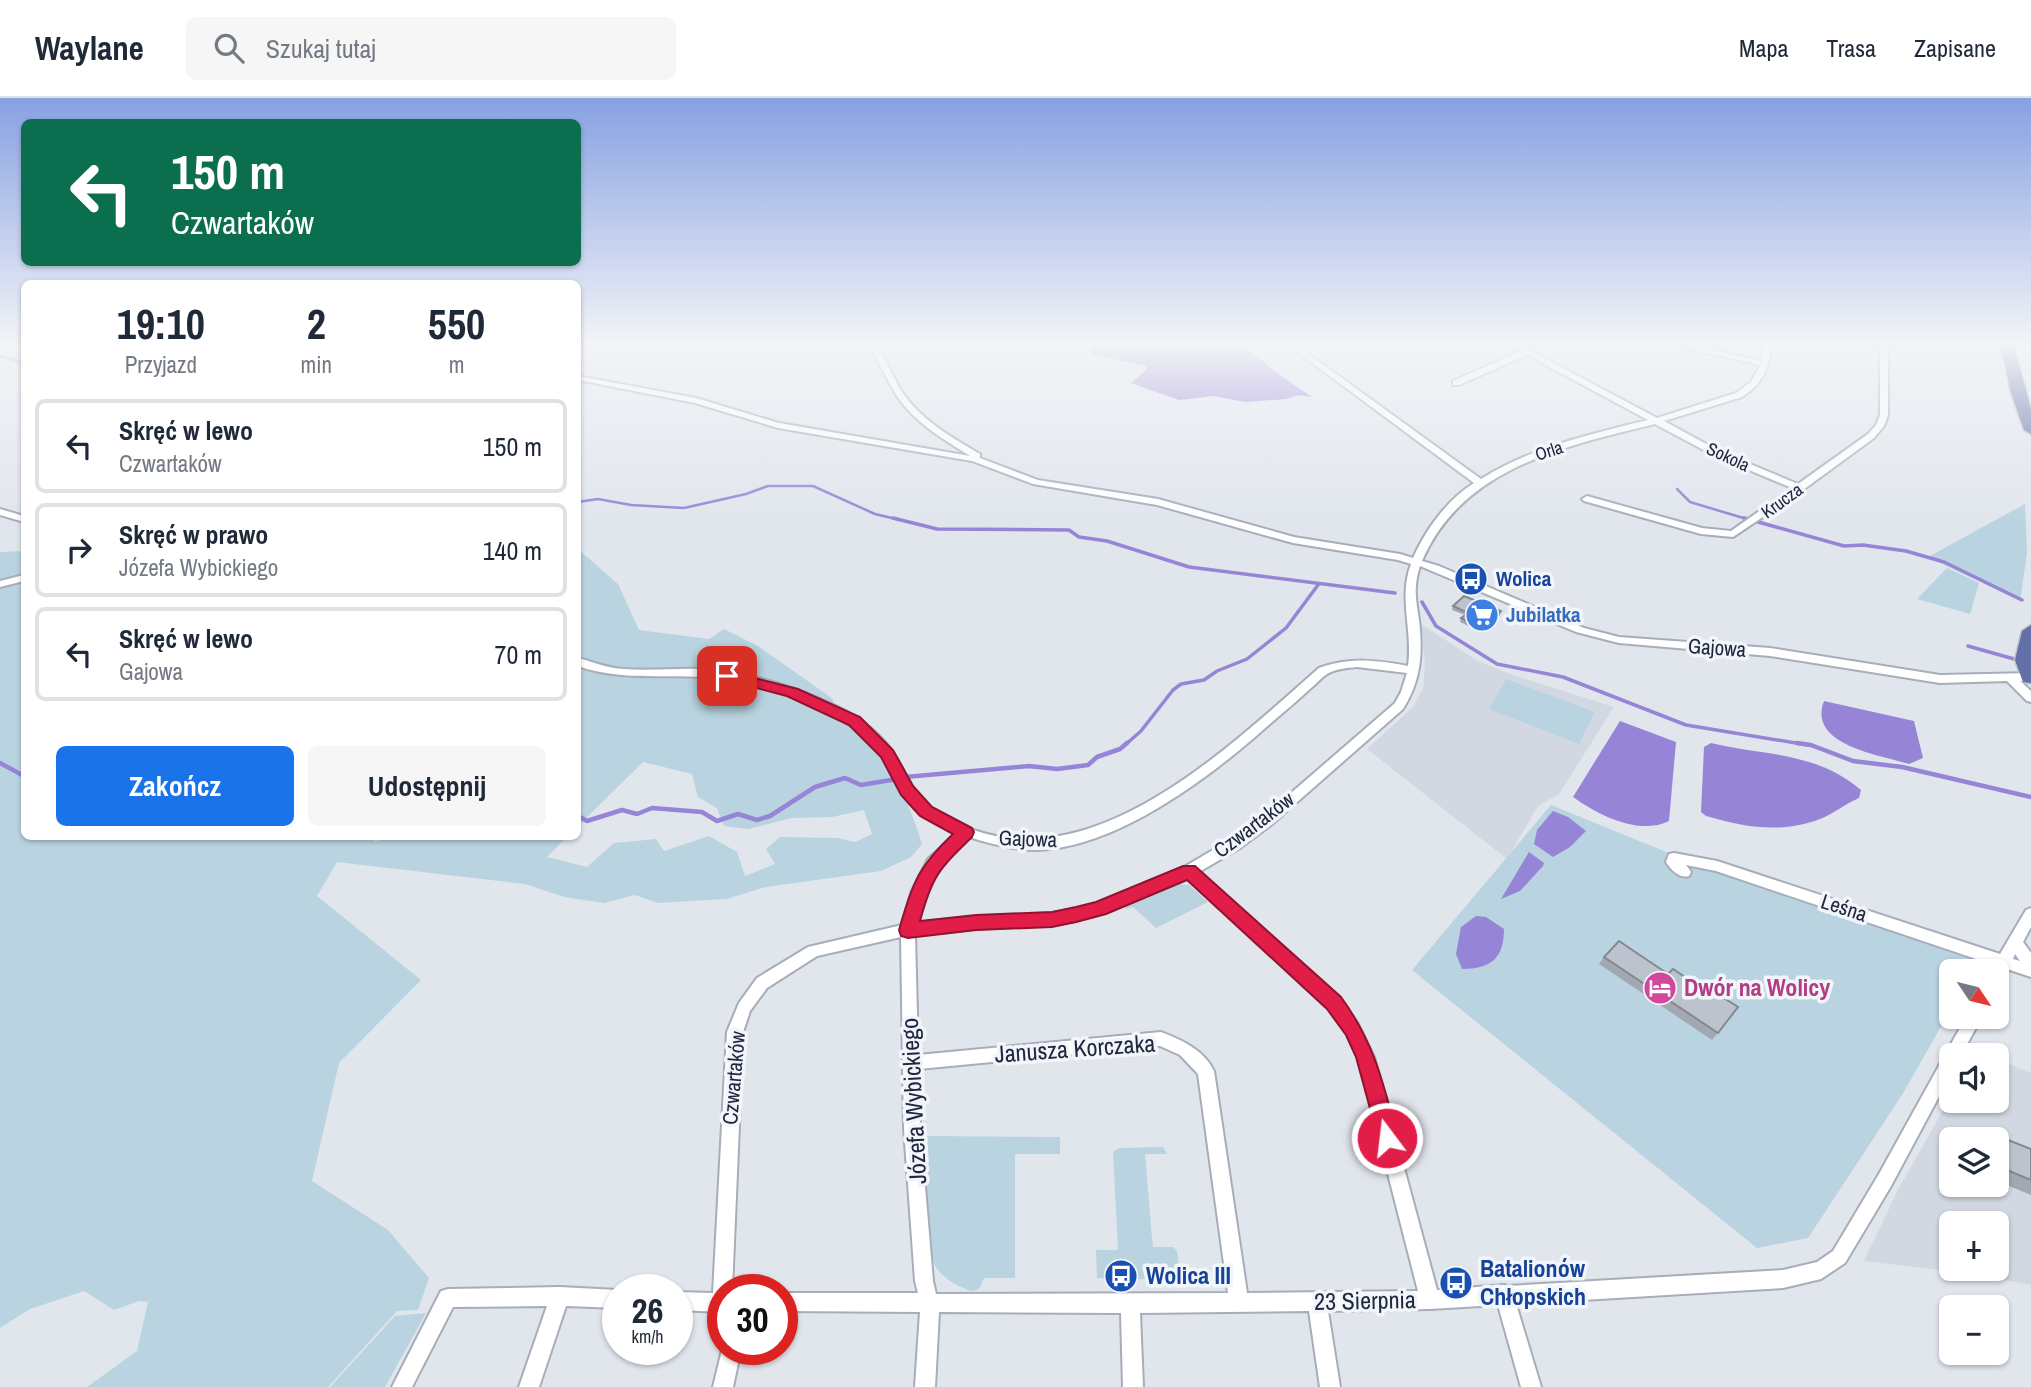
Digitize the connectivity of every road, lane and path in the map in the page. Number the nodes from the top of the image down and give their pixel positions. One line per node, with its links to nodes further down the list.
1 (700, 402): 11 (street, Gajowa)
2 (908, 402): 11 (street)
3 (1370, 402): 12 (street)
4 (1620, 402): 9 (street, Sokola)
5 (1716, 402): 9 (street, Orla)
6 (1884, 402): 13 (street, Krucza)
7 (2021, 402): 10 (main road)
8 (2028, 402): 10 (main road)
9 (1655, 421): 12 (street, Orla); 13 (street, Sokola)
10 (2029, 423)
11 (988, 463): 17 (street, Gajowa)
12 (1479, 482): 17 (street, Orla)
13 (1800, 488): 14 (street, Krucza)
14 (1587, 499)
15 (0, 512): 16 (street)
16 (21, 518)
17 (1416, 561): 22 (street); 23 (street, Gajowa)
18 (21, 579): 19 (street)
19 (0, 584)
20 (2031, 631): 24 (main road)
21 (581, 663): 26 (street, Gajowa)
22 (1415, 671): 27 (street, Gajowa); 28 (street, Czwartaków)
23 (2009, 677): 24 (street, Gajowa); 25 (street)
24 (2031, 677)
25 (2031, 698)
26 (901, 780): 27 (street, Gajowa)
27 (966, 832): 31 (street, Józefa Wybickiego)
28 (1189, 871): 31 (street, Czwartaków); 45 (street)
29 (1684, 872): 33 (street, Leśna)
30 (2031, 914): 32 (street)
31 (908, 930): 38 (street, Józefa Wybickiego); 40 (street, Czwartaków)
32 (2015, 943): 34 (street); 35 (street)
33 (1975, 959)
34 (2005, 959)
35 (2031, 964)
36 (2009, 969): 37 (street, Leśna)
37 (2031, 971)
38 (910, 1063): 49 (street, Janusza Korczaka); 50 (street, Józefa Wybickiego)
39 (1939, 1081): 41 (street, 23 Sierpnia)
40 (723, 1274)
41 (1504, 1294): 45 (street, 23 Sierpnia); 58 (street)
42 (560, 1296): 43 (street); 44 (street); 53 (street)
43 (448, 1298): 52 (street)
44 (602, 1298)
45 (1430, 1300): 47 (street, 23 Sierpnia)
46 (798, 1302): 50 (street, 23 Sierpnia)
47 (1317, 1302): 49 (street, 23 Sierpnia); 57 (street)
48 (1130, 1304): 49 (street, 23 Sierpnia); 50 (street, 23 Sierpnia); 56 (street)
49 (1239, 1304)
50 (930, 1305): 55 (street, Józefa Wybickiego)
51 (728, 1365): 54 (street)
52 (402, 1387)
53 (528, 1387)
54 (723, 1387)
55 (925, 1387)
56 (1133, 1387)
57 (1330, 1387)
58 (1531, 1387)

